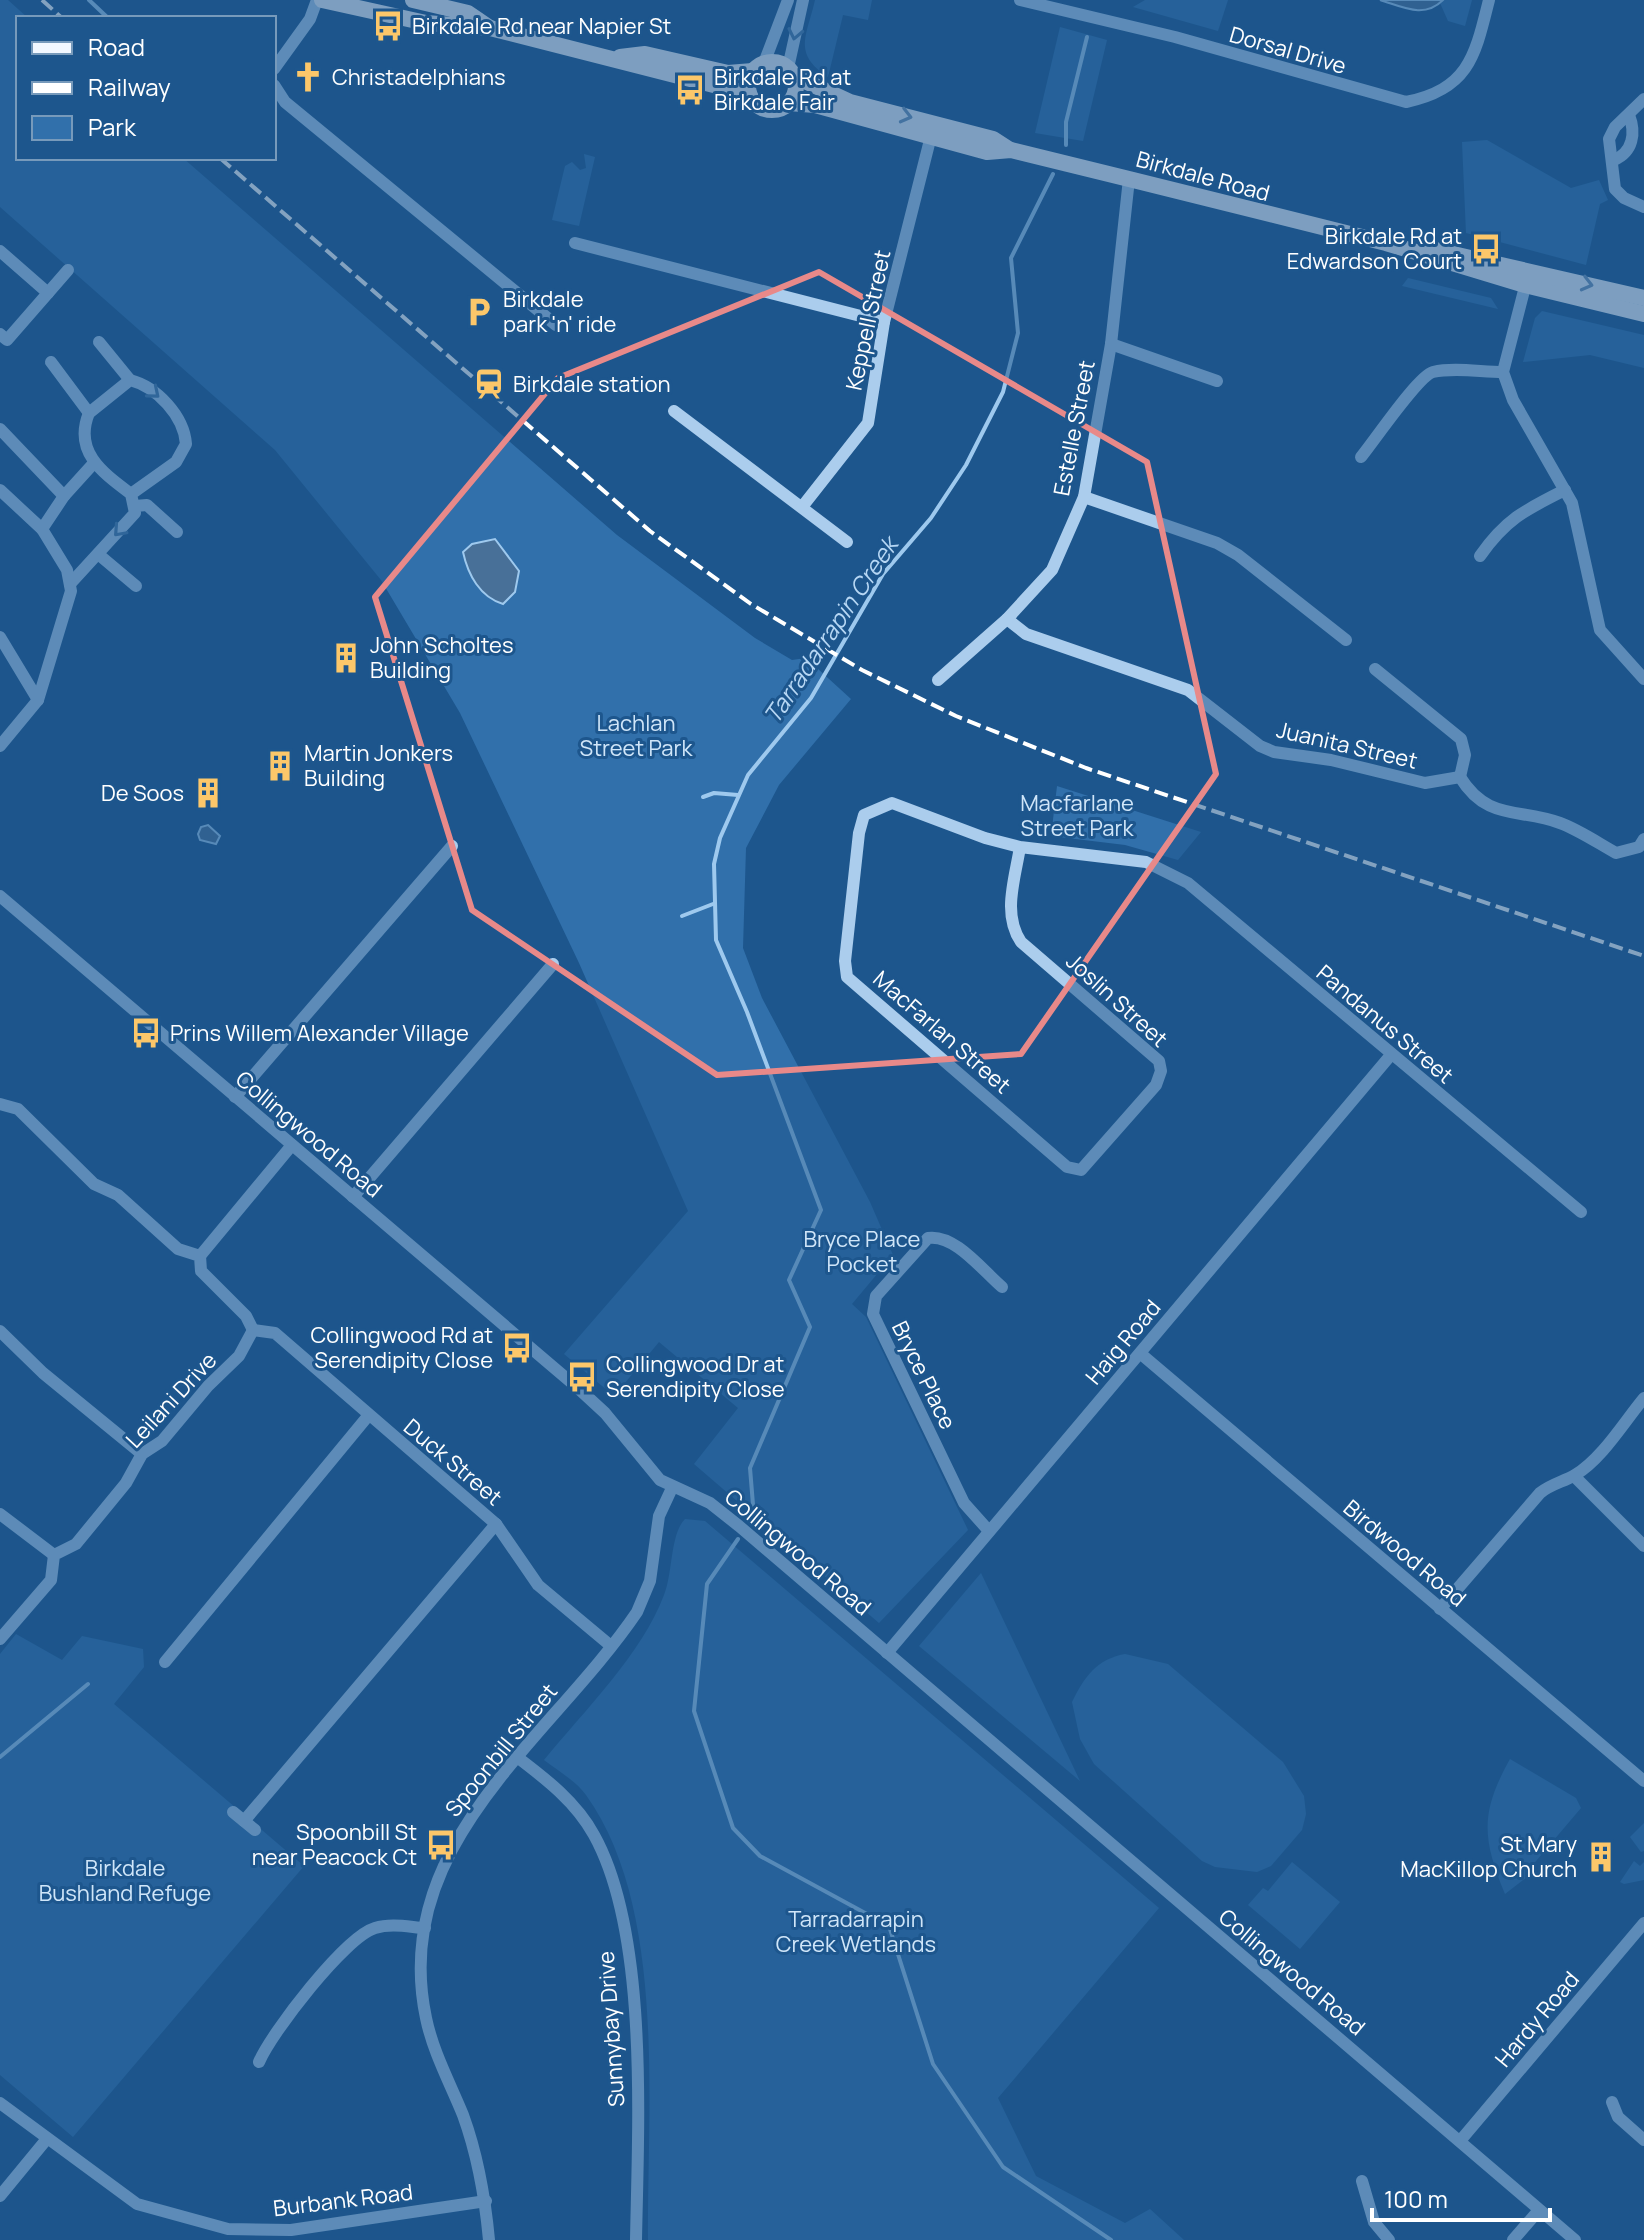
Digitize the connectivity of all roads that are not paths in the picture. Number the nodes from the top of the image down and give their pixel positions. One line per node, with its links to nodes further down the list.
1 (319, 0): 7 (main road); 9 (street)
2 (413, 0): 7 (main road)
3 (788, 0): 10 (street)
4 (803, 0): 11 (street, one-way to 11)
5 (1020, 0): 6 (street, Dorsal Drive)
6 (1489, 0)
7 (490, 28): 8 (main road)
8 (615, 57): 10 (main road); 13 (main road)
9 (276, 66)
10 (758, 67): 11 (main road); 13 (main road)
11 (791, 72): 15 (main road); 17 (main road, Birkdale Road, one-way to 17)
12 (276, 88): 29 (street)
13 (749, 94): 15 (main road)
14 (1644, 99): 16 (street)
15 (789, 103): 17 (main road, Birkdale Road)
16 (1629, 115): 18 (street); 18 (street)
17 (933, 130): 19 (main road, Birkdale Road); 28 (street, Keppell Street)
18 (1614, 160): 20 (street)
19 (1129, 179): 24 (main road, Birkdale Road); 32 (street, Estelle Street)
20 (1644, 207)
21 (575, 243): 28 (street)
22 (0, 251): 25 (street)
23 (68, 270): 25 (street)
24 (1528, 278): 26 (main road, Birkdale Road, one-way to 26); 27 (main road, Birkdale Road); 34 (street)
25 (48, 293): 30 (street)
26 (1644, 298)
27 (1644, 314)
28 (884, 322): 47 (street, Keppell Street)
29 (556, 325)
30 (0, 334)
31 (99, 342): 35 (street)
32 (1111, 344): 36 (street); 45 (street, Estelle Street)
33 (51, 362): 38 (street)
34 (1503, 372): 40 (street); 43 (street)
35 (130, 380): 38 (street); 46 (street, one-way to 46)
36 (1217, 381)
37 (674, 411): 47 (street)
38 (89, 413): 41 (street)
39 (0, 429): 44 (street)
40 (1361, 457)
41 (93, 464): 44 (street); 46 (street)
42 (0, 490): 48 (street)
43 (1565, 490): 52 (street); 59 (street)
44 (64, 496): 48 (street)
45 (1084, 497): 55 (street, Estelle Street); 57 (street)
46 (133, 500): 49 (street); 51 (street, one-way to 51)
47 (802, 507): 50 (street)
48 (42, 529): 53 (street)
49 (177, 532)
50 (847, 542)
51 (98, 554): 53 (street); 54 (street)
52 (1480, 556)
53 (70, 584): 61 (street)
54 (136, 586)
55 (1007, 619): 60 (street, Estelle Street); 63 (street, Juanita Street)
56 (0, 637): 61 (street)
57 (1346, 640)
58 (1375, 669): 63 (street)
59 (1644, 679)
60 (938, 680)
61 (38, 700): 62 (street)
62 (0, 746)
63 (1460, 777): 65 (street)
64 (452, 846): 71 (street)
65 (1642, 846)
66 (1020, 847): 67 (street, MacFarlan Street); 74 (street, Joslin Street); 74 (street, MacFarlan Street)
67 (1162, 867): 70 (street, Pandanus Street)
68 (0, 896): 71 (street, Collingwood Road)
69 (553, 964): 75 (street)
70 (1390, 1056): 76 (street, Pandanus Street); 81 (street, Haig Road)
71 (235, 1097): 73 (street, Collingwood Road)
72 (0, 1104): 77 (street)
73 (292, 1145): 75 (street, Collingwood Road); 77 (street)
74 (1081, 1170)
75 (353, 1197): 86 (street, Collingwood Road)
76 (1581, 1212)
77 (200, 1256): 79 (street)
78 (1002, 1287): 89 (street, Bryce Place)
79 (253, 1330): 83 (street, Duck Street); 84 (street, Leilani Drive)
80 (0, 1331): 84 (street)
81 (1141, 1354): 89 (street, Haig Road); 92 (street, Birdwood Road)
82 (1644, 1398): 85 (street)
83 (368, 1416): 88 (street, Duck Street); 96 (street)
84 (142, 1454): 91 (street, Leilani Drive)
85 (1574, 1476): 90 (street); 92 (street)
86 (672, 1488): 94 (street, Spoonbill Street); 95 (street, Collingwood Road)
87 (0, 1514): 91 (street)
88 (496, 1524): 94 (street, Duck Street); 99 (street)
89 (989, 1531): 95 (street, Haig Road)
90 (1644, 1546)
91 (54, 1555): 93 (street)
92 (1440, 1609): 98 (street, Birdwood Road)
93 (0, 1639)
94 (611, 1646): 97 (street, Spoonbill Street)
95 (887, 1653): 107 (street, Collingwood Road)
96 (165, 1662)
97 (517, 1757): 101 (street, Spoonbill Street); 114 (street, Sunnybay Drive)
98 (1644, 1781)
99 (233, 1812)
100 (1644, 1923): 107 (street, Hardy Road)
101 (425, 1928): 102 (street); 110 (street, Spoonbill Street)
102 (259, 2062)
103 (1612, 2102): 106 (street)
104 (0, 2103): 105 (street, Burbank Road)
105 (46, 2140): 109 (street); 112 (street, Burbank Road)
106 (1644, 2140)
107 (1460, 2141): 111 (street, Collingwood Road)
108 (1362, 2181): 115 (street)
109 (0, 2196)
110 (486, 2201): 112 (street, Burbank Road); 113 (street, Spoonbill Street)
111 (1539, 2210): 116 (street); 117 (street, Collingwood Road)
112 (226, 2234)
113 (489, 2240)
114 (636, 2240)
115 (1389, 2240)
116 (1513, 2240)
117 (1575, 2240)

